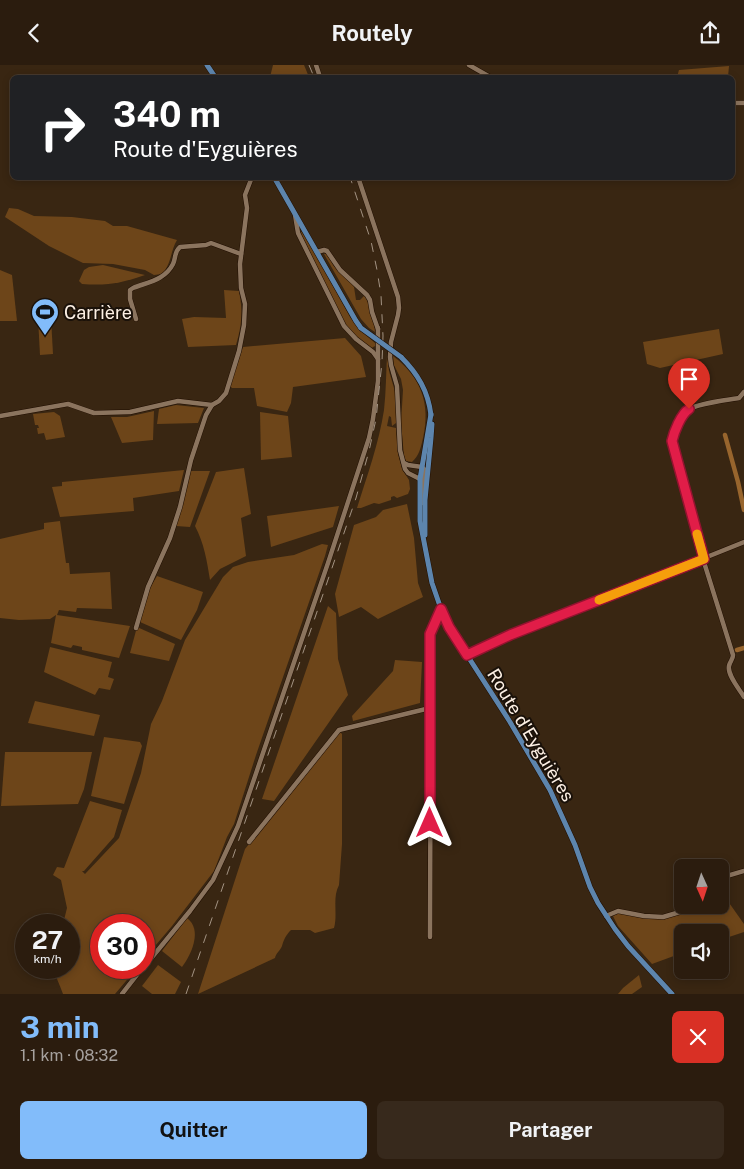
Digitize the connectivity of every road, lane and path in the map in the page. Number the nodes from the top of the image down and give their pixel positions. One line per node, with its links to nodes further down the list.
1 (469, 65): 2 (street)
2 (486, 75)
3 (251, 180): 8 (street)
4 (276, 180): 6 (main road)
5 (359, 180): 14 (street)
6 (295, 213): 7 (main road); 10 (street)
7 (317, 252): 10 (street); 15 (main road, Route d'Eyguières, bridge)
8 (241, 254): 9 (street); 12 (street)
9 (136, 319)
10 (378, 361): 32 (street)
11 (744, 393): 20 (street)
12 (212, 405): 13 (street); 22 (street)
13 (0, 416)
14 (404, 463): 15 (street); 16 (street)
15 (424, 469): 16 (street); 17 (main road, Route d'Eyguières); 19 (main road, Route d'Eyguières)
16 (409, 474): 17 (street)
17 (420, 479): 19 (main road, Route d'Eyguières)
18 (744, 542): 20 (street)
19 (426, 558): 21 (main road, Route d'Eyguières)
20 (704, 559): 23 (street); 24 (street)
21 (441, 609): 23 (main road, Route d'Eyguières); 25 (street)
22 (136, 628)
23 (467, 655): 30 (main road, Route d'Eyguières)
24 (744, 697)
25 (430, 708): 26 (street); 31 (street)
26 (249, 842)
27 (744, 871): 28 (street)
28 (729, 875)
29 (676, 914): 30 (street)
30 (606, 915): 35 (main road, Route d'Eyguières)
31 (430, 937)
32 (155, 954)
33 (134, 979): 34 (street)
34 (122, 994)
35 (672, 994)

